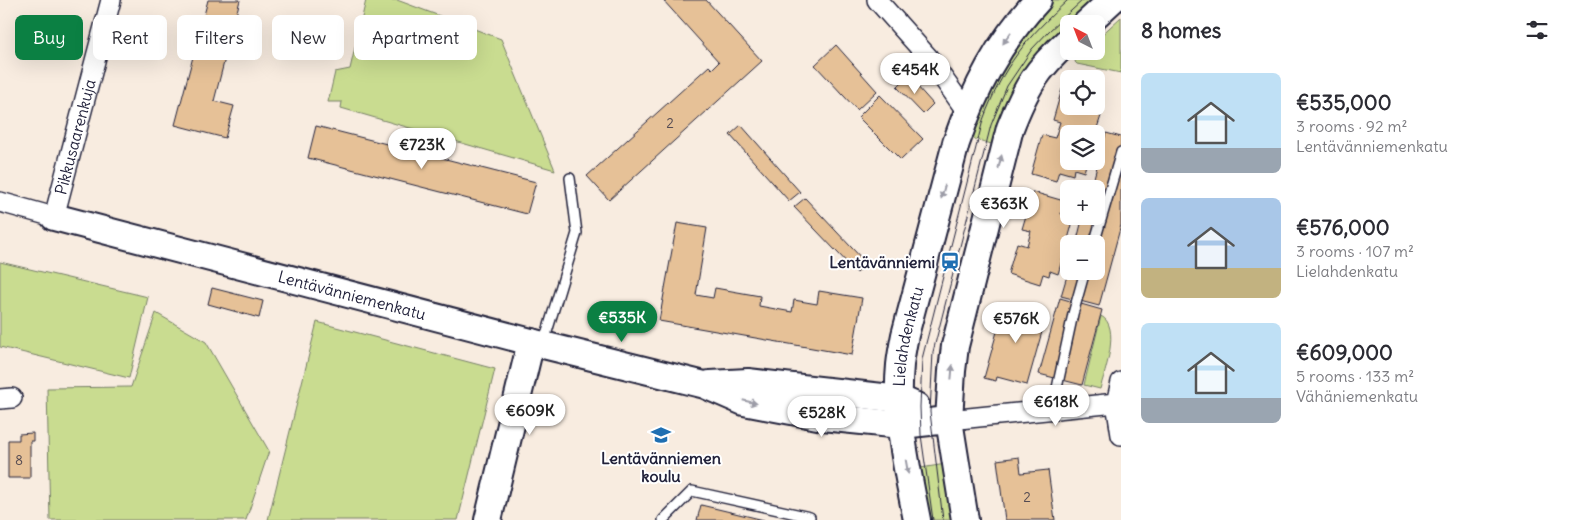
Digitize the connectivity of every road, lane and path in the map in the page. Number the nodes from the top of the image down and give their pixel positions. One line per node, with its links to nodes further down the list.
1 (111, 0): 11 (street, Pikkusaarenkuja)
2 (877, 0): 7 (street)
3 (1038, 0): 7 (street, Lielahdenkatu, one-way to 7)
4 (1112, 0): 5 (street)
5 (1096, 15)
6 (1060, 48): 20 (street, one-way to 6)
7 (967, 112): 17 (street, Lielahdenkatu, one-way to 17)
8 (1121, 152): 12 (lane)
9 (570, 178): 14 (lane)
10 (0, 202): 11 (street, Lentävänniemenkatu)
11 (54, 217): 14 (street, Lentävänniemenkatu)
12 (1097, 235)
13 (1083, 280): 19 (lane)
14 (537, 343): 16 (street, Lentävänniemenkatu); 24 (street)
15 (1121, 382): 18 (street)
16 (704, 385): 17 (street, Lentävänniemenkatu); 21 (street, Lentävänniemenkatu, one-way to 21)
17 (900, 399): 20 (street, Lentävänniemenkatu); 21 (street, Lielahdenkatu)
18 (1116, 403): 19 (street); 22 (street)
19 (1060, 410): 20 (street)
20 (949, 420): 21 (street, Lentävänniemenkatu); 27 (street)
21 (901, 425): 26 (street, Lielahdenkatu, one-way to 26)
22 (1121, 435)
23 (810, 517): 25 (lane)
24 (488, 520)
25 (663, 520)
26 (917, 520)
27 (965, 520)

